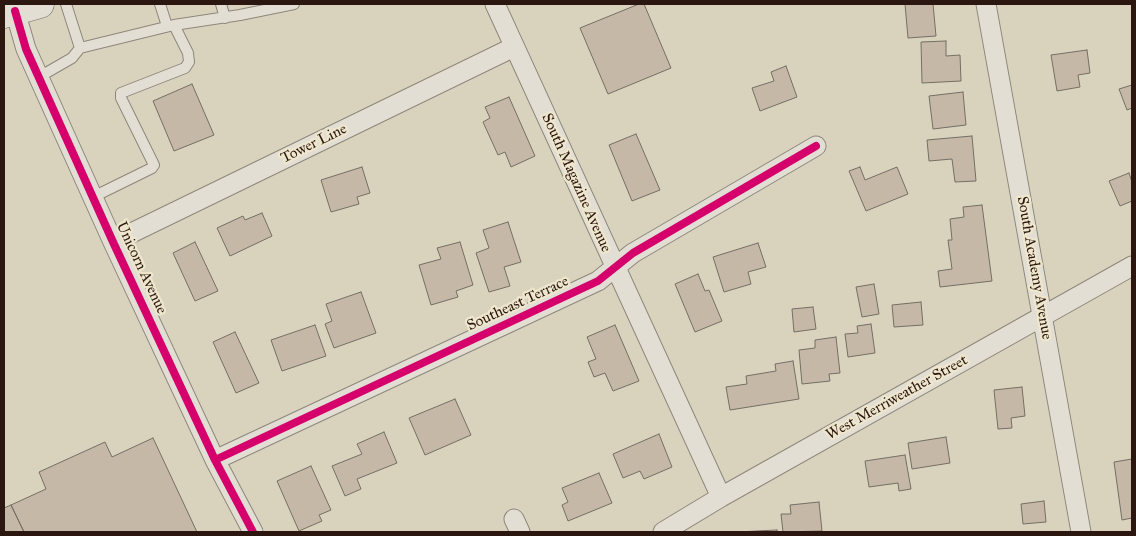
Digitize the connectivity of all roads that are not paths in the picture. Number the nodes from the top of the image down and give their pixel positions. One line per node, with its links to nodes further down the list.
1 (40, 4): 8 (main road)
2 (66, 4): 12 (lane)
3 (160, 4): 10 (lane)
4 (221, 4): 9 (lane)
5 (294, 4): 9 (lane)
6 (495, 4): 11 (street, South Magazine Avenue)
7 (986, 4): 19 (street, South Academy Avenue)
8 (9, 13): 13 (street, Unicorn Avenue)
9 (225, 18): 10 (lane)
10 (170, 25): 12 (lane); 15 (lane)
11 (514, 47): 16 (street, Tower Line); 18 (street, South Magazine Avenue)
12 (80, 48): 13 (lane)
13 (39, 76): 15 (street, Unicorn Avenue)
14 (816, 146): 18 (street, Southeast Terrace)
15 (93, 197): 16 (street, Unicorn Avenue)
16 (113, 242): 20 (street, Unicorn Avenue)
17 (1132, 266): 19 (street, West Merriweather Street)
18 (615, 268): 20 (street, Southeast Terrace); 21 (street, South Magazine Avenue)
19 (1043, 316): 21 (street, West Merriweather Street); 24 (street, South Academy Avenue)
20 (215, 460): 22 (street, Unicorn Avenue)
21 (721, 497): 23 (street, West Merriweather Street)
22 (253, 532)
23 (663, 532)
24 (1081, 532)

